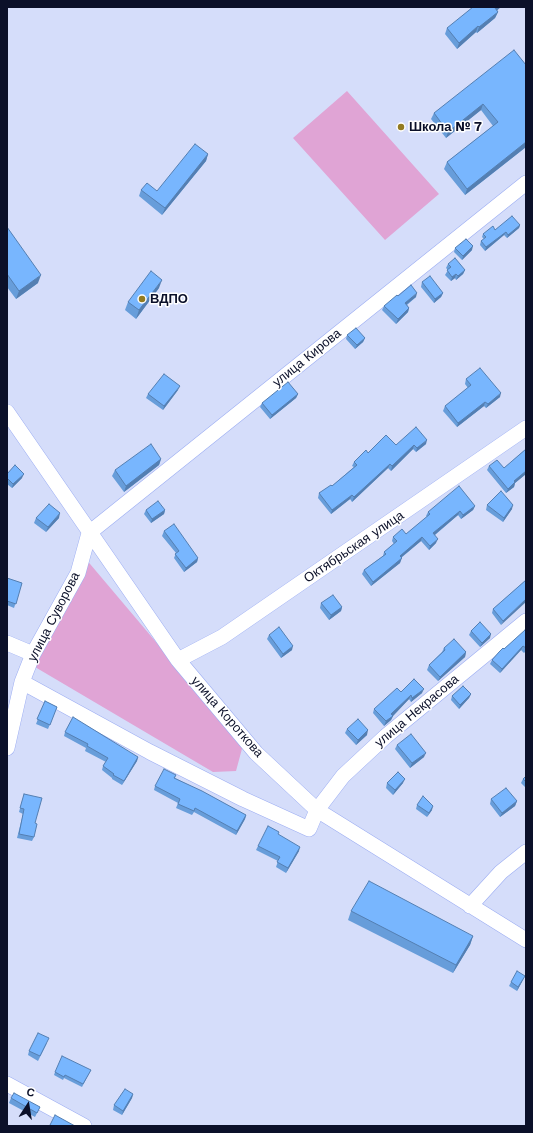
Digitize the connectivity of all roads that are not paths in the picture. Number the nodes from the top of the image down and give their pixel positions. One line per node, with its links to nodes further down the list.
1 (526, 183): 4 (street, улица Кирова)
2 (7, 412): 4 (street, улица Короткова)
3 (526, 428): 8 (street, Октябрьская улица)
4 (89, 533): 7 (street, улица Суворова); 8 (street, улица Короткова)
5 (526, 621): 11 (street, улица Некрасова)
6 (7, 643): 7 (street)
7 (33, 654): 9 (street, улица Суворова)
8 (178, 660): 11 (street, улица Короткова)
9 (22, 682): 10 (street, улица Суворова); 11 (street, улица Некрасова)
10 (7, 748)
11 (317, 810): 13 (street, улица Короткова)
12 (526, 852): 13 (street)
13 (470, 906): 14 (street, улица Короткова)
14 (526, 940)
15 (7, 1084): 16 (street)
16 (84, 1126)

